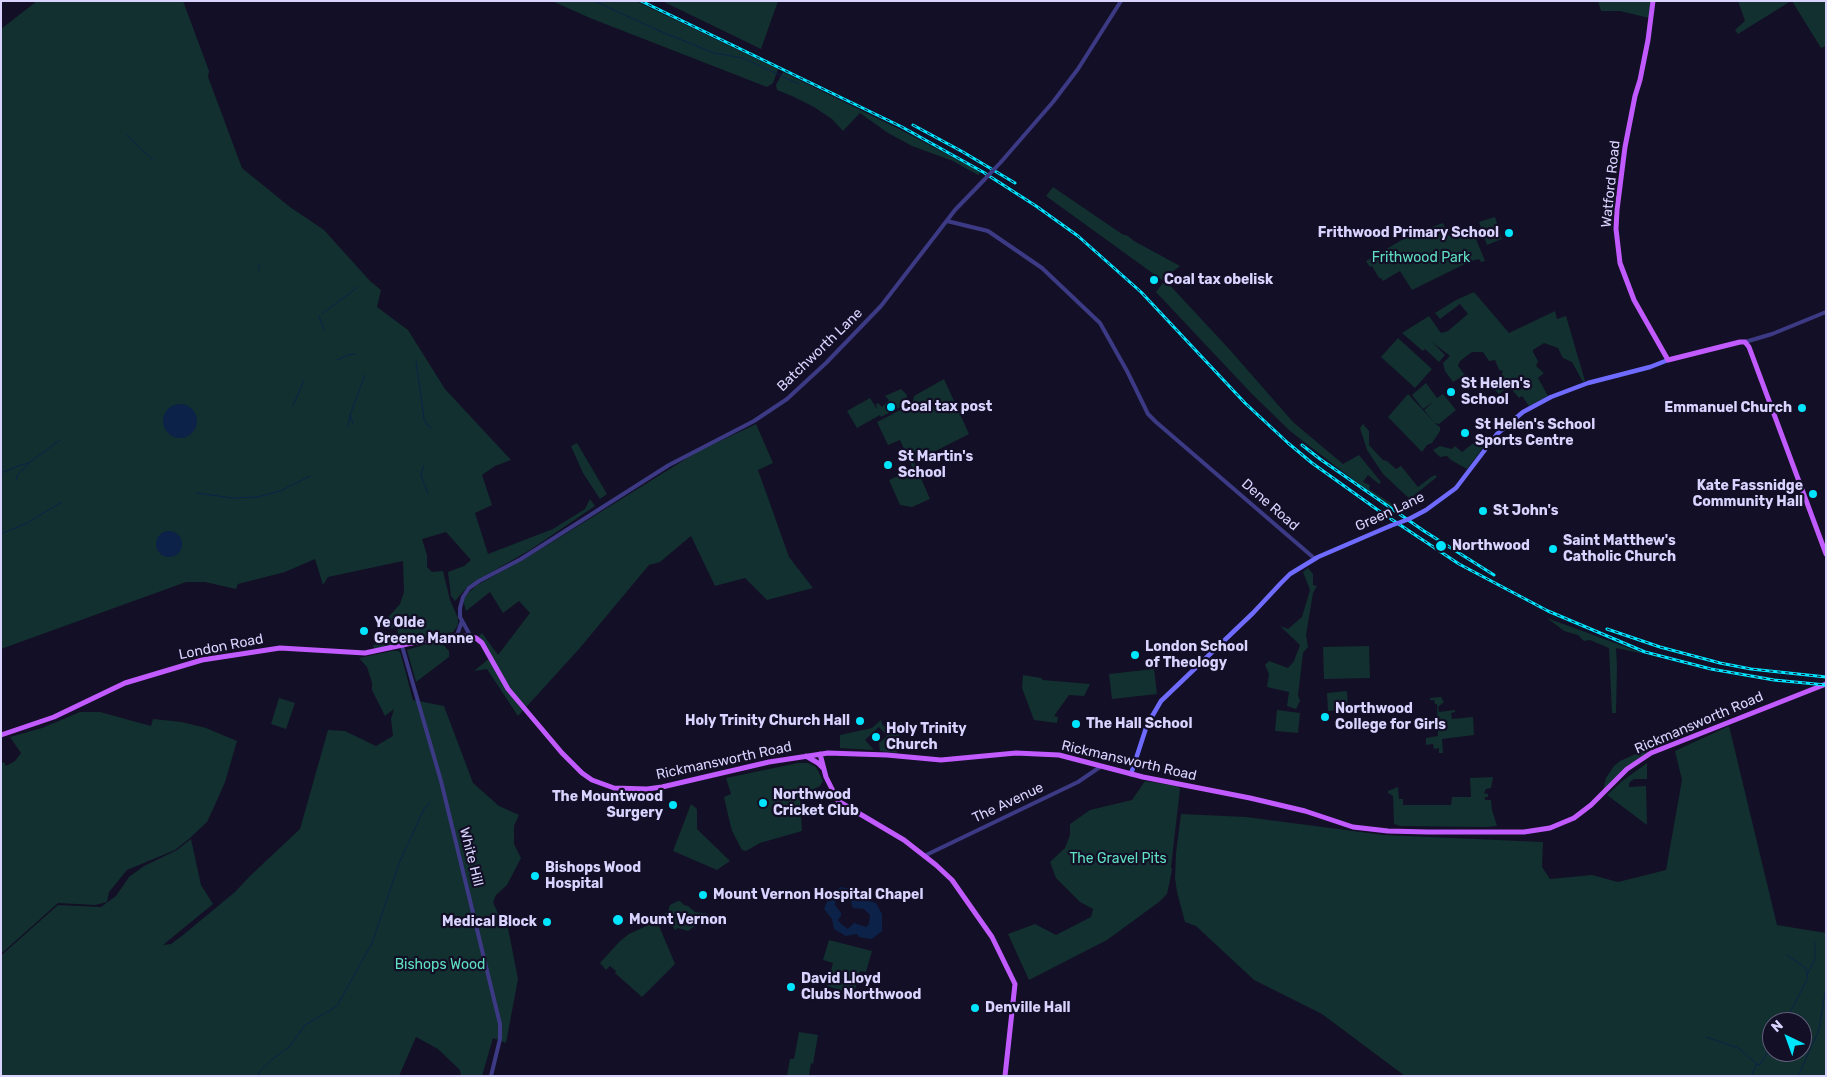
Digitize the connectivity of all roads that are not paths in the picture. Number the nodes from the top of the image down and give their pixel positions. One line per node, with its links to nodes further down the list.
1 (1121, 1): 3 (street, Batchworth Lane, bridge)
2 (1653, 1): 6 (main road, Watford Road)
3 (947, 221): 8 (street, Dene Road); 9 (street, Batchworth Lane)
4 (1826, 312): 5 (street)
5 (1745, 342): 6 (main road, Green Lane); 7 (main road)
6 (1668, 360): 8 (main road, Green Lane, bridge)
7 (1826, 554)
8 (1314, 558): 19 (main road, Green Lane)
9 (462, 621): 10 (street, Batchworth Lane); 11 (street)
10 (457, 636): 11 (main road); 12 (main road, London Road)
11 (471, 637): 16 (main road, Rickmansworth Road)
12 (402, 646): 14 (main road, London Road); 21 (street, White Hill)
13 (1826, 684): 19 (main road, Rickmansworth Road)
14 (1, 735)
15 (820, 754): 16 (main road, Rickmansworth Road); 17 (main road, Rickmansworth Road); 18 (main road)
16 (806, 756): 18 (main road)
17 (1100, 767): 19 (main road, Rickmansworth Road); 20 (street, The Avenue)
18 (823, 768): 20 (main road)
19 (1131, 774)
20 (924, 856): 22 (main road)
21 (491, 1076)
22 (1005, 1076)

